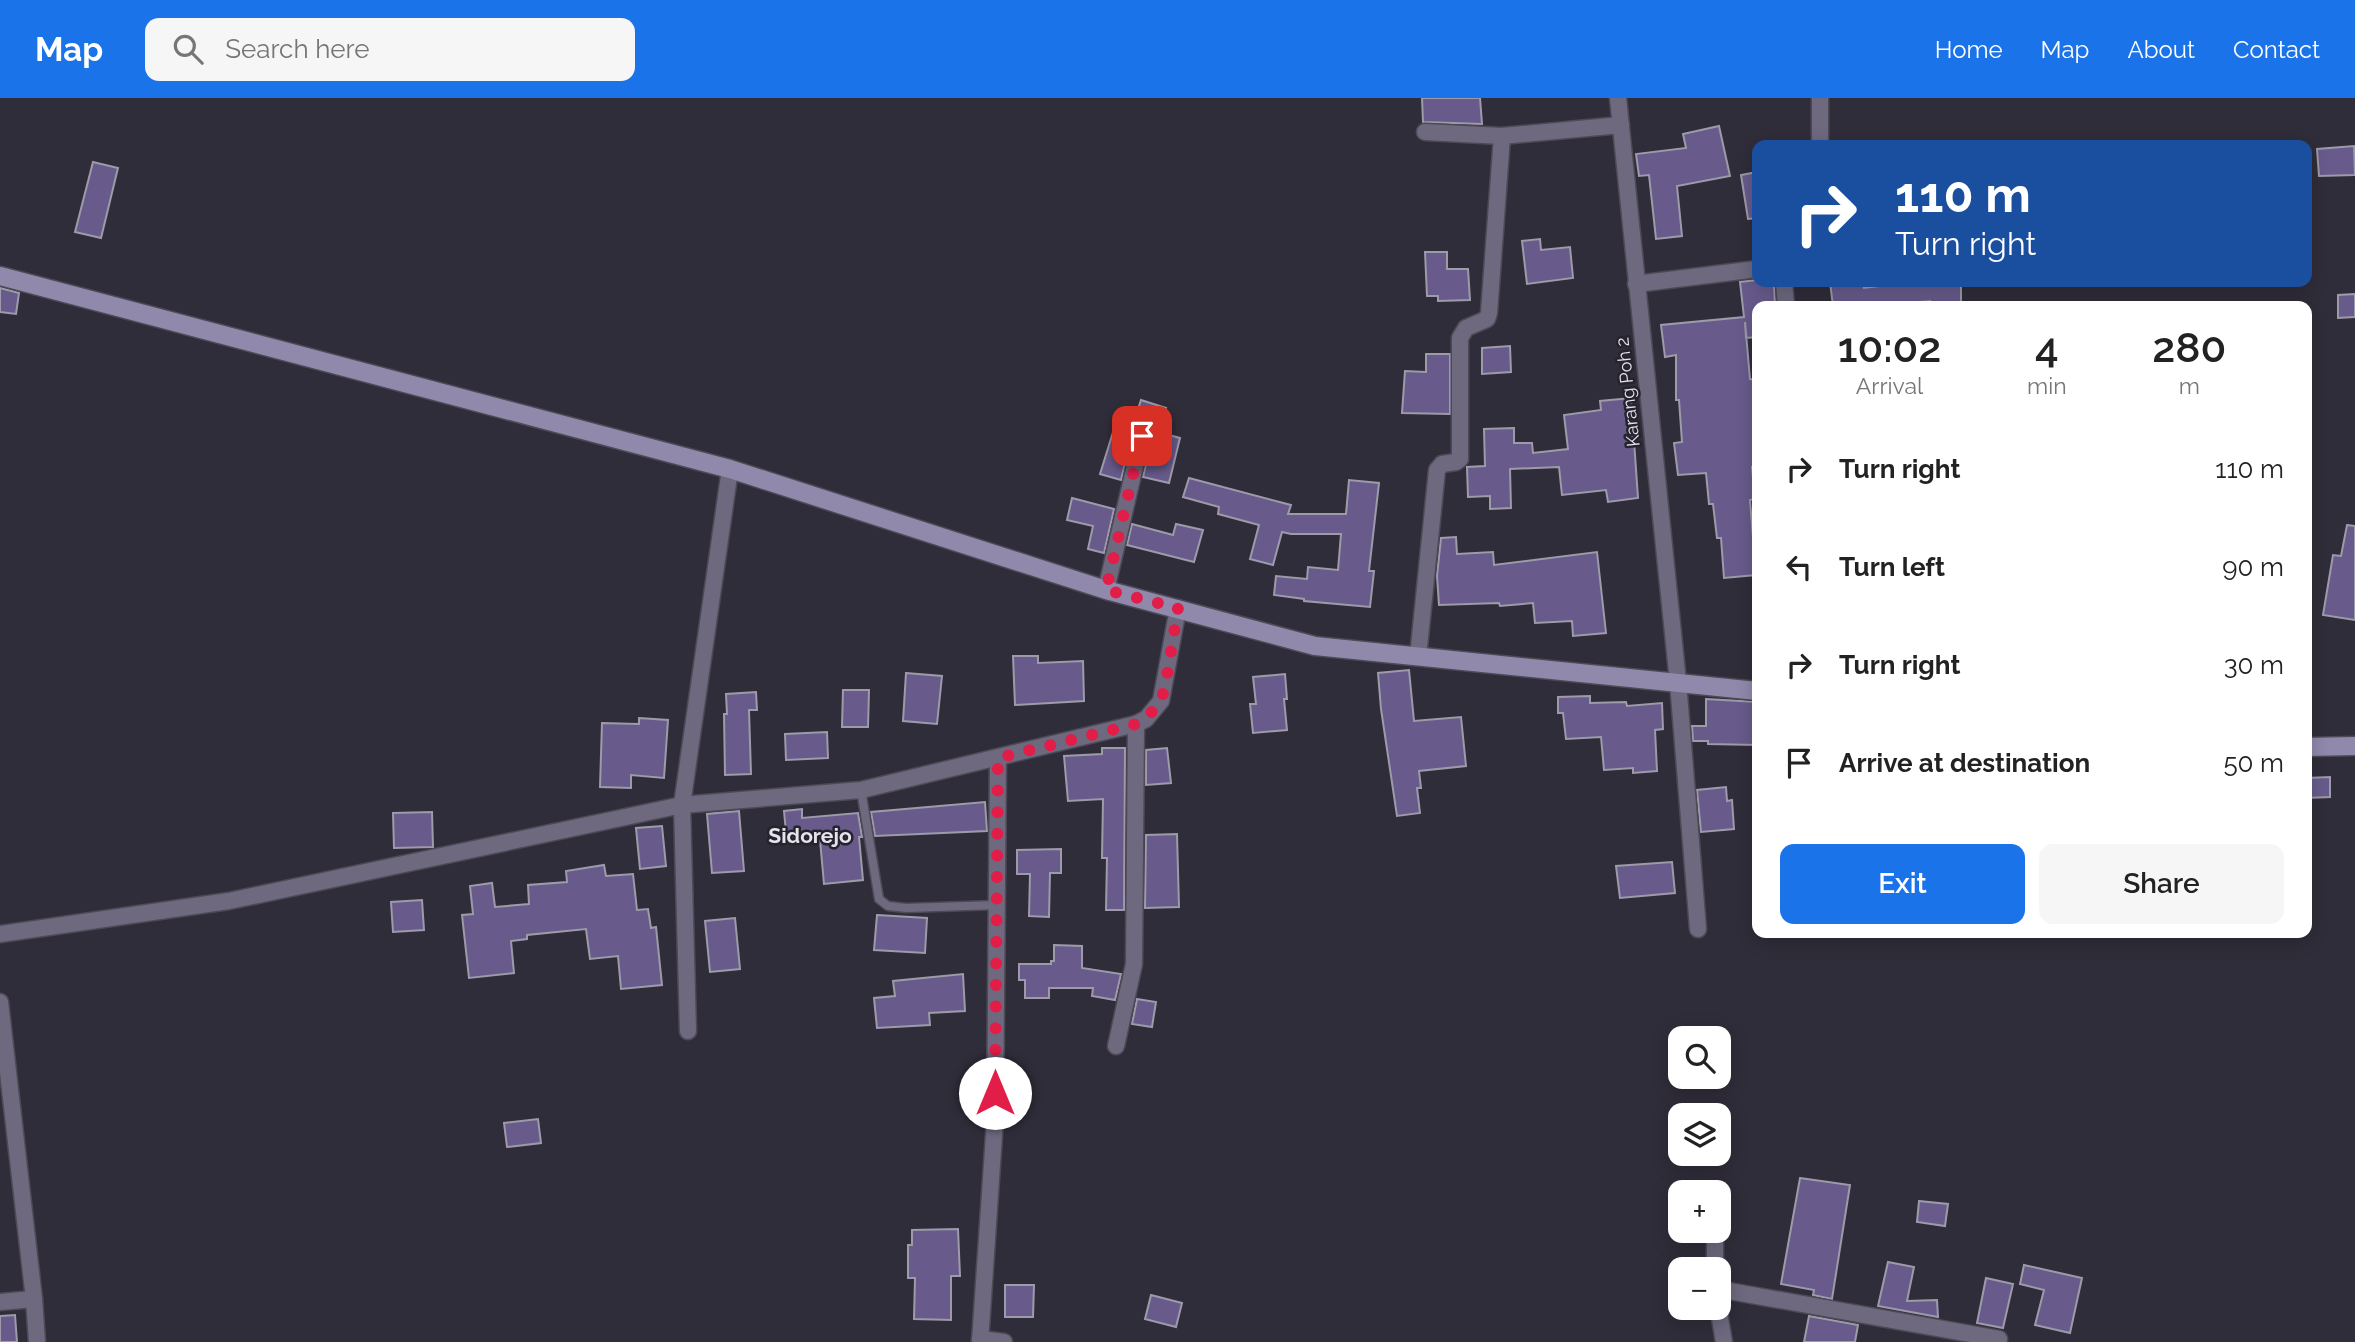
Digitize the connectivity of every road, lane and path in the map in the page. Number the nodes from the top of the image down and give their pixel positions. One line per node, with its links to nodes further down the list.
1 (1618, 98): 3 (street, Karang Poh 2)
2 (1820, 98): 6 (street)
3 (1621, 125): 5 (street); 9 (street, Karang Poh 2)
4 (1425, 132): 5 (street)
5 (1502, 136): 14 (street)
6 (1820, 140)
7 (1752, 270): 9 (street)
8 (0, 276): 11 (main road)
9 (1636, 284): 15 (street, Karang Poh 2)
10 (1142, 436): 12 (street)
11 (730, 469): 12 (main road); 22 (street)
12 (1106, 590): 13 (main road)
13 (1178, 608): 14 (main road); 17 (street)
14 (1418, 657): 15 (main road)
15 (1678, 682): 16 (main road); 24 (street, Karang Poh 2)
16 (1752, 690)
17 (1136, 724): 20 (street); 28 (street)
18 (2355, 746): 19 (main road)
19 (2312, 747)
20 (998, 758): 21 (street); 23 (street)
21 (861, 790): 22 (street); 23 (lane)
22 (682, 805): 25 (street); 27 (street)
23 (997, 905): 34 (street)
24 (1698, 929)
25 (0, 934)
26 (0, 1002): 30 (street)
27 (688, 1031)
28 (1116, 1046)
29 (1731, 1291): 33 (street)
30 (34, 1299): 31 (street); 35 (street)
31 (0, 1302)
32 (1720, 1320): 37 (street)
33 (1999, 1339)
34 (980, 1341): 36 (street)
35 (37, 1342)
36 (1004, 1342)
37 (1724, 1342)

